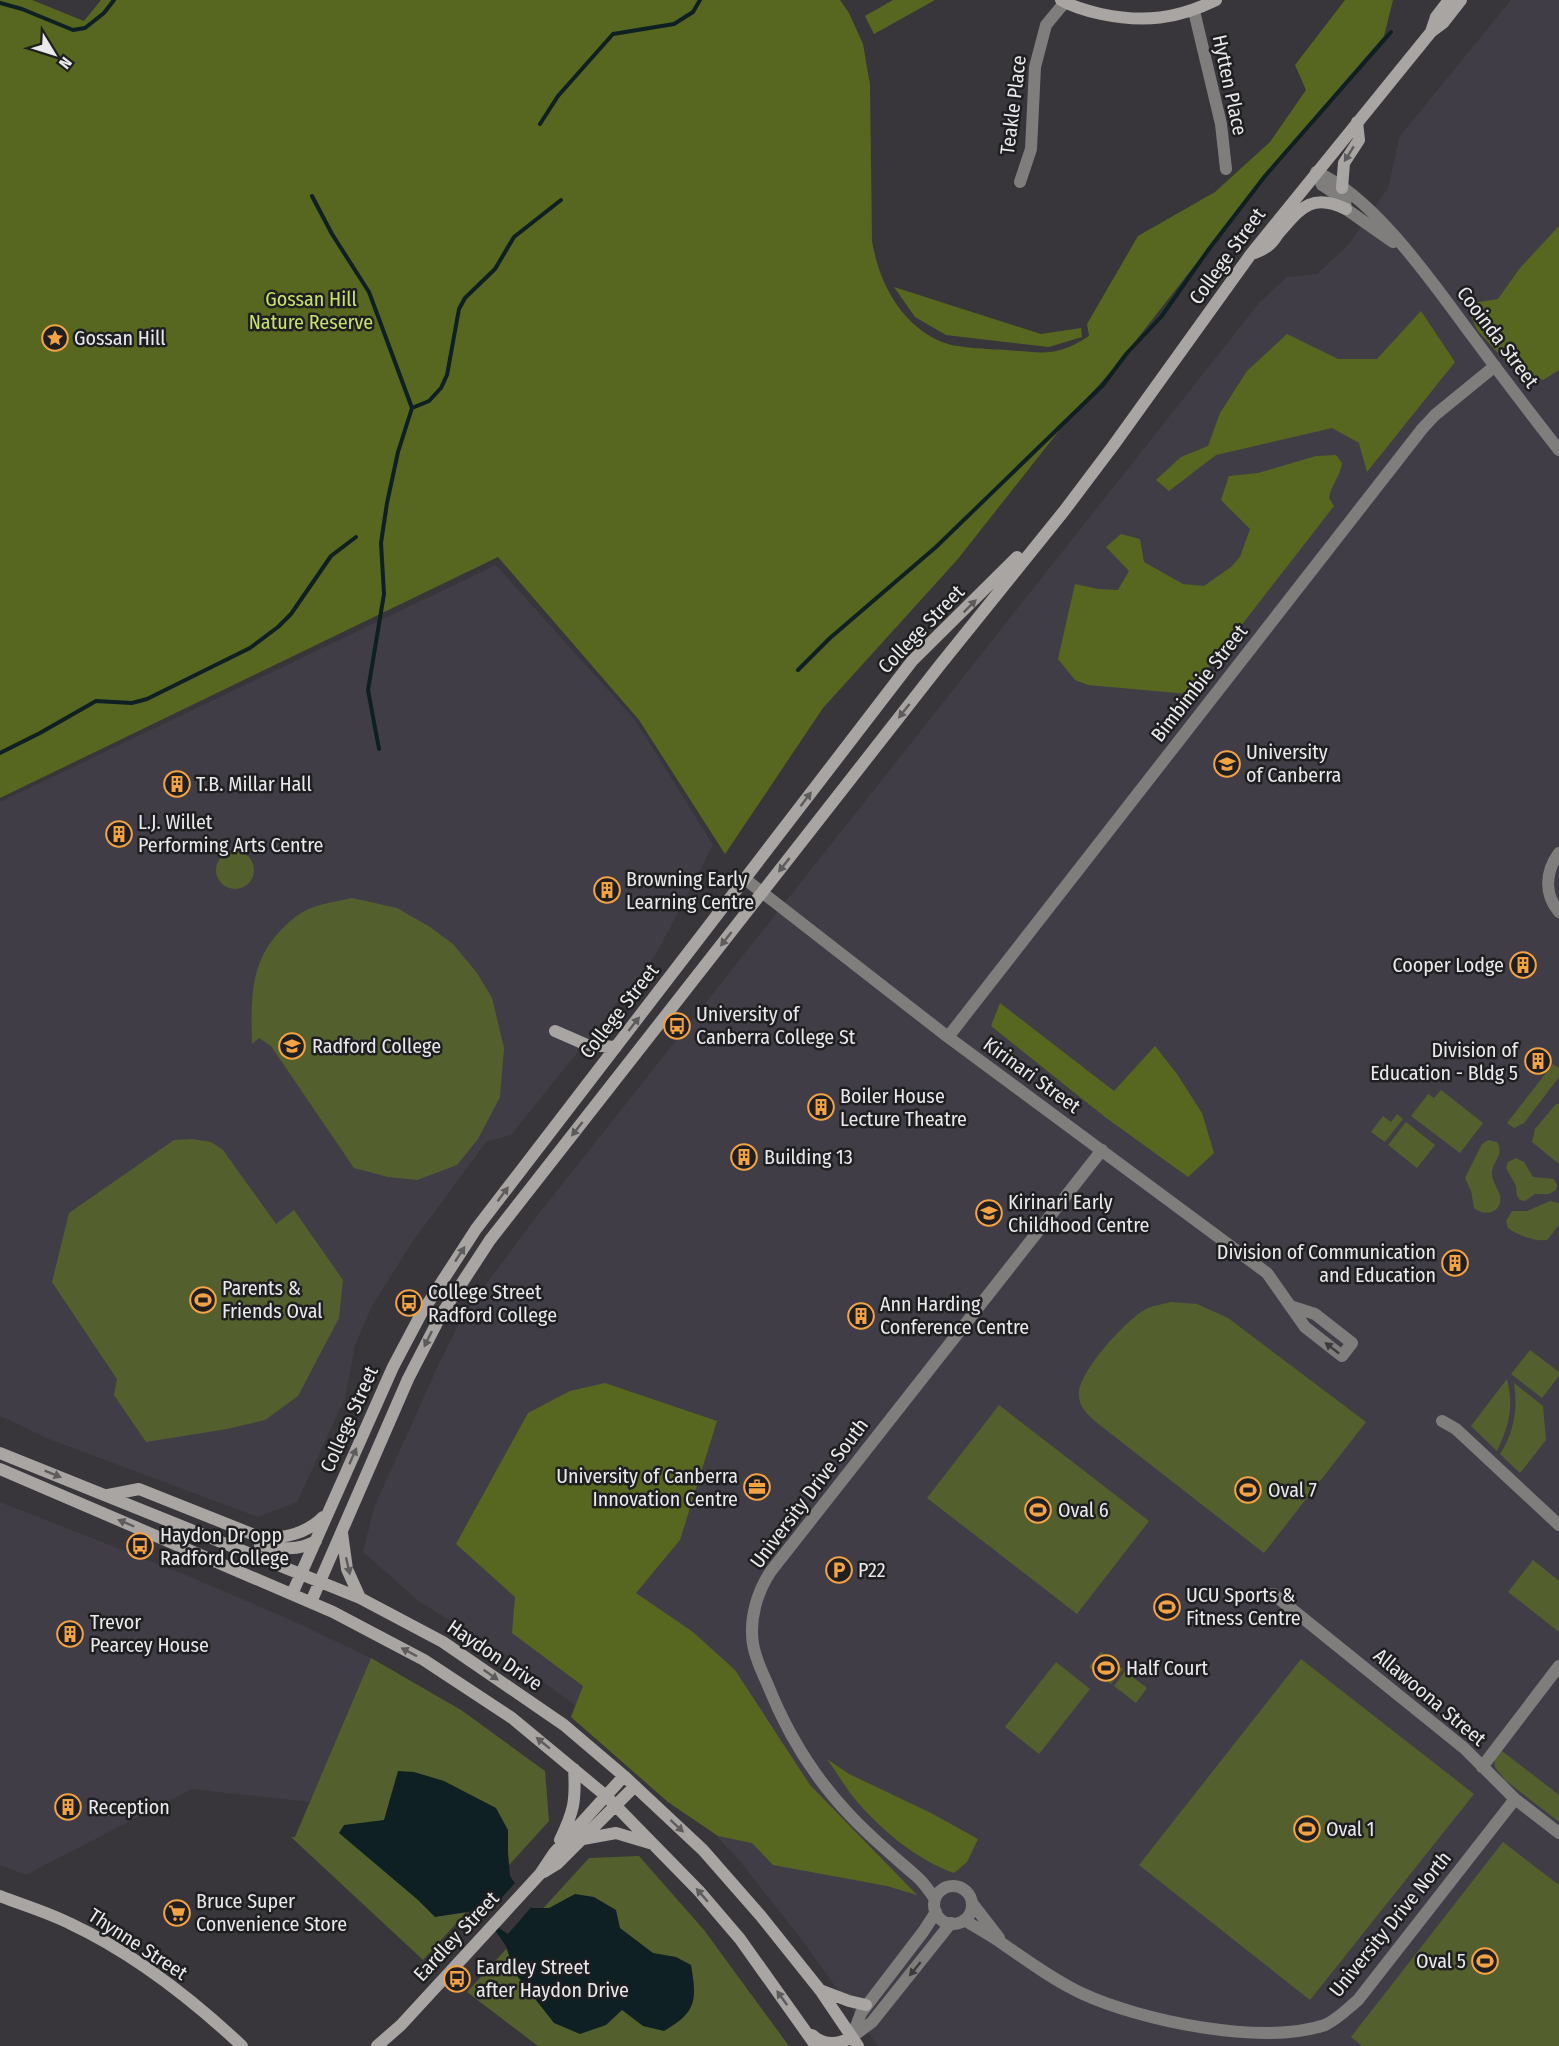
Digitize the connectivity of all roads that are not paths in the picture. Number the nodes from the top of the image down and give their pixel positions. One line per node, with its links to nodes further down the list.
1 (1216, 0): 6 (street)
2 (1443, 0): 7 (street)
3 (1449, 0): 7 (street, College Street)
4 (1461, 0): 8 (street, College Street)
5 (1063, 1): 6 (street); 12 (street, Teakle Place)
6 (1194, 10): 10 (street, Hytten Place)
7 (1436, 17): 8 (street, College Street)
8 (1431, 32): 9 (street, College Street)
9 (1357, 122): 11 (street, College Street); 13 (street, one-way to 13)
10 (1226, 169)
11 (1316, 172): 13 (street, Cooinda Street); 14 (street, Cooinda Street); 16 (street, College Street)
12 (1020, 182)
13 (1342, 188): 15 (street, Cooinda Street)
14 (1346, 209): 15 (street, Cooinda Street); 16 (street)
15 (1404, 249): 17 (street, Cooinda Street)
16 (1251, 254): 19 (street, College Street)
17 (1495, 366): 18 (street, Cooinda Street); 25 (street, Bimbimbie Street)
18 (1559, 450)
19 (1064, 511): 21 (street, College Street, one-way to 19); 22 (street, College Street, one-way to 22)
20 (1559, 854): 23 (street)
21 (745, 879): 22 (street, Kirinari Street); 26 (street, College Street, one-way to 21)
22 (762, 893): 25 (street, Kirinari Street); 36 (street, College Street, one-way to 36)
23 (1559, 912)
24 (555, 1031): 26 (street)
25 (948, 1037): 27 (street, Kirinari Street)
26 (616, 1047): 33 (street, College Street, one-way to 26)
27 (1102, 1150): 28 (street, Kirinari Street); 57 (street, University Drive South)
28 (1290, 1306): 28 (street, Kirinari Street, one-way to 28)
29 (1442, 1421): 35 (street)
30 (0, 1453): 32 (street, Haydon Drive, one-way to 32)
31 (0, 1469): 40 (street, one-way to 31)
32 (106, 1495): 33 (street); 34 (street, Haydon Drive)
33 (330, 1509): 37 (street, College Street)
34 (163, 1518): 37 (street); 38 (street, Haydon Drive)
35 (1559, 1525)
36 (342, 1532): 39 (street, College Street); 42 (street, one-way to 42)
37 (316, 1541): 38 (street, College Street)
38 (302, 1573): 39 (street, Haydon Drive); 40 (street, College Street)
39 (320, 1581): 42 (street, Haydon Drive); 43 (street, College Street)
40 (292, 1594): 43 (street)
41 (1273, 1594): 45 (street, Allawoona Street)
42 (360, 1598): 47 (street, Haydon Drive, one-way to 47)
43 (311, 1602): 46 (street, one-way to 43)
44 (1559, 1666): 45 (street)
45 (1482, 1767): 50 (street, Allawoona Street)
46 (574, 1769): 49 (street); 55 (street)
47 (624, 1776): 48 (street, Haydon Drive); 49 (street, Eardley Street)
48 (635, 1786): 51 (street, Eardley Street); 64 (street, Haydon Drive, one-way to 64)
49 (606, 1796): 51 (street); 55 (street, Eardley Street)
50 (1515, 1799): 52 (street, Allawoona Street); 63 (street, University Drive North)
51 (616, 1806): 53 (street, Eardley Street); 54 (street)
52 (1559, 1833)
53 (583, 1839): 54 (street); 56 (street, Eardley Street)
54 (654, 1844): 67 (street, one-way to 54)
55 (554, 1853): 56 (street, Eardley Street)
56 (540, 1874): 66 (street, Eardley Street)
57 (917, 1876): 58 (street, University Drive South); 61 (street, University Drive South)
58 (945, 1888): 60 (street); 61 (street)
59 (0, 1896): 69 (street, Thynne Street)
60 (972, 1903): 62 (street); 63 (street, University Drive North)
61 (936, 1905): 62 (street); 65 (street)
62 (957, 1922): 63 (street, University Drive North); 68 (street, one-way to 68)
63 (1003, 1944)
64 (820, 1990): 65 (street); 68 (street, Haydon Drive)
65 (866, 2005): 68 (street)
66 (401, 2025): 70 (street, Eardley Street); 71 (street, Eardley Street)
67 (804, 2029): 68 (street); 72 (street)
68 (853, 2043)
69 (242, 2046)
70 (377, 2046)
71 (388, 2046)
72 (816, 2046)

